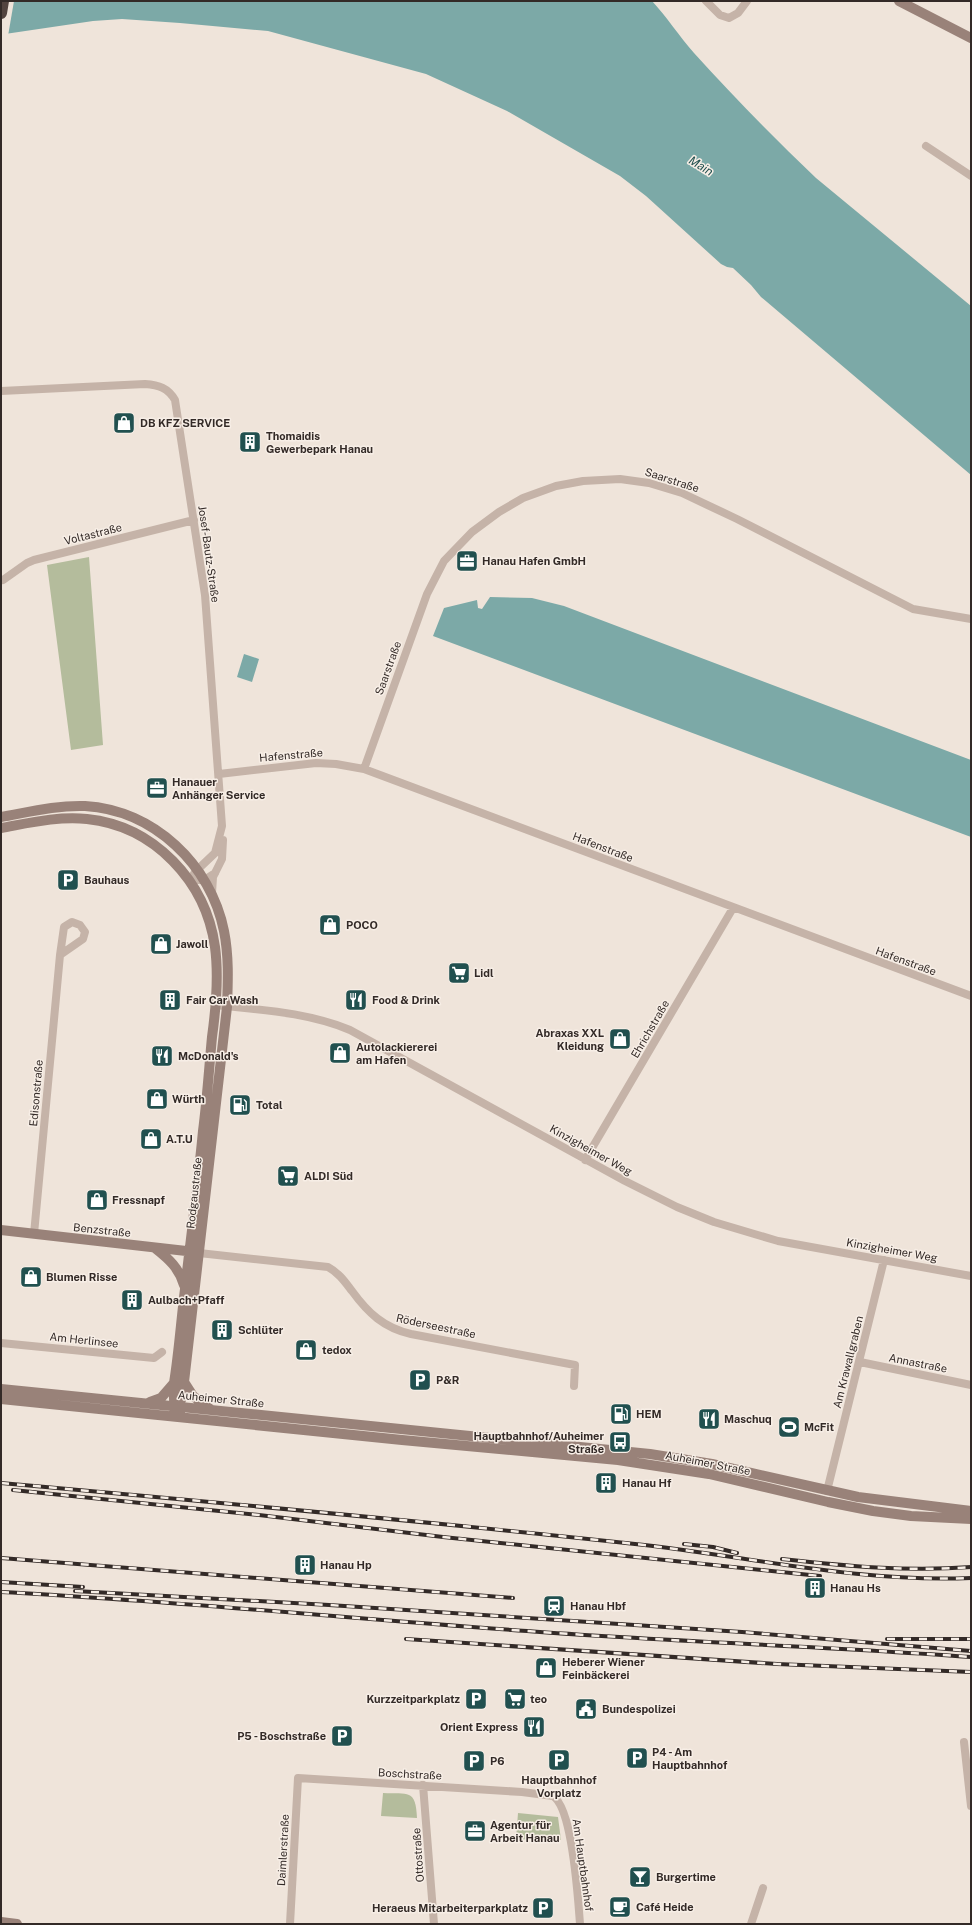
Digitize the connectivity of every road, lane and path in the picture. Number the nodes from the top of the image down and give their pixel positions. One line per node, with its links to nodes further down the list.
1 (3, 1): 5 (highway)
2 (706, 1): 3 (street)
3 (747, 1)
4 (898, 1): 6 (main road)
5 (1, 13)
6 (971, 38)
7 (926, 146): 8 (street)
8 (971, 176)
9 (1, 391): 10 (street, Josef-Bautz-Straße)
10 (194, 520): 11 (street, Voltastraße); 14 (street, Josef-Bautz-Straße)
11 (3, 580)
12 (971, 619): 13 (street, Saarstraße)
13 (364, 769): 14 (street, Hafenstraße); 23 (street, Hafenstraße)
14 (219, 774): 17 (street, Josef-Bautz-Straße)
15 (1, 817): 18 (main road, Rodgaustraße)
16 (1, 828): 20 (main road, Rodgaustraße)
17 (222, 829): 18 (street, Josef-Bautz-Straße); 19 (street)
18 (198, 870): 20 (street, Josef-Bautz-Straße); 21 (main road, Rodgaustraße)
19 (215, 873): 21 (street); 22 (street)
20 (190, 880): 21 (street); 26 (main road, Rodgaustraße)
21 (204, 880): 22 (main road, Rodgaustraße)
22 (212, 893): 27 (main road, Rodgaustraße)
23 (733, 908): 25 (street, Hafenstraße); 28 (street, Ehrichstraße)
24 (60, 954): 30 (street, Edisonstraße)
25 (971, 996)
26 (216, 1005): 27 (street, Kinzigheimer Weg); 32 (main road, Rodgaustraße)
27 (227, 1006): 28 (street, Kinzigheimer Weg); 32 (main road, Rodgaustraße)
28 (586, 1160): 33 (street, Kinzigheimer Weg)
29 (1, 1230): 30 (main road, Benzstraße)
30 (34, 1234): 31 (main road, Benzstraße)
31 (155, 1248): 32 (main road, Benzstraße); 35 (main road)
32 (195, 1252): 35 (main road, Rodgaustraße); 39 (main road, Rodgaustraße); 42 (street, Röderseestraße)
33 (884, 1260): 34 (street, Kinzigheimer Weg); 38 (street, Am Krawallgraben)
34 (971, 1276)
35 (185, 1289): 40 (main road, Rodgaustraße)
36 (1, 1343): 37 (street, Am Herlinsee)
37 (162, 1352)
38 (860, 1362): 41 (street, Annastraße); 52 (street, Am Krawallgraben)
39 (184, 1382): 46 (main road, Rodgaustraße); 47 (main road)
40 (174, 1383): 45 (main road); 46 (main road, Rodgaustraße)
41 (971, 1385)
42 (574, 1386)
43 (1, 1389): 45 (main road, Auheimer Straße)
44 (1, 1399): 48 (main road, Auheimer Straße)
45 (146, 1403): 46 (main road, Auheimer Straße)
46 (178, 1406): 47 (main road, Auheimer Straße); 48 (main road); 49 (main road)
47 (212, 1410): 50 (main road, Auheimer Straße)
48 (166, 1415): 49 (main road, Auheimer Straße)
49 (189, 1417): 51 (main road, Auheimer Straße)
50 (439, 1432): 51 (street); 52 (main road, Auheimer Straße)
51 (437, 1444): 54 (main road, Auheimer Straße)
52 (827, 1491): 53 (main road, Auheimer Straße)
53 (971, 1512)
54 (971, 1520)
55 (964, 1742): 59 (street)
56 (298, 1778): 57 (street, Boschstraße); 63 (street, Daimlerstraße)
57 (424, 1785): 58 (street, Boschstraße); 64 (street, Ottostraße)
58 (522, 1792): 65 (street, Am Hauptbahnhof)
59 (971, 1806)
60 (763, 1888): 66 (street)
61 (1, 1922): 62 (main road)
62 (17, 1924)
63 (290, 1924)
64 (434, 1924)
65 (580, 1924)
66 (751, 1924)

